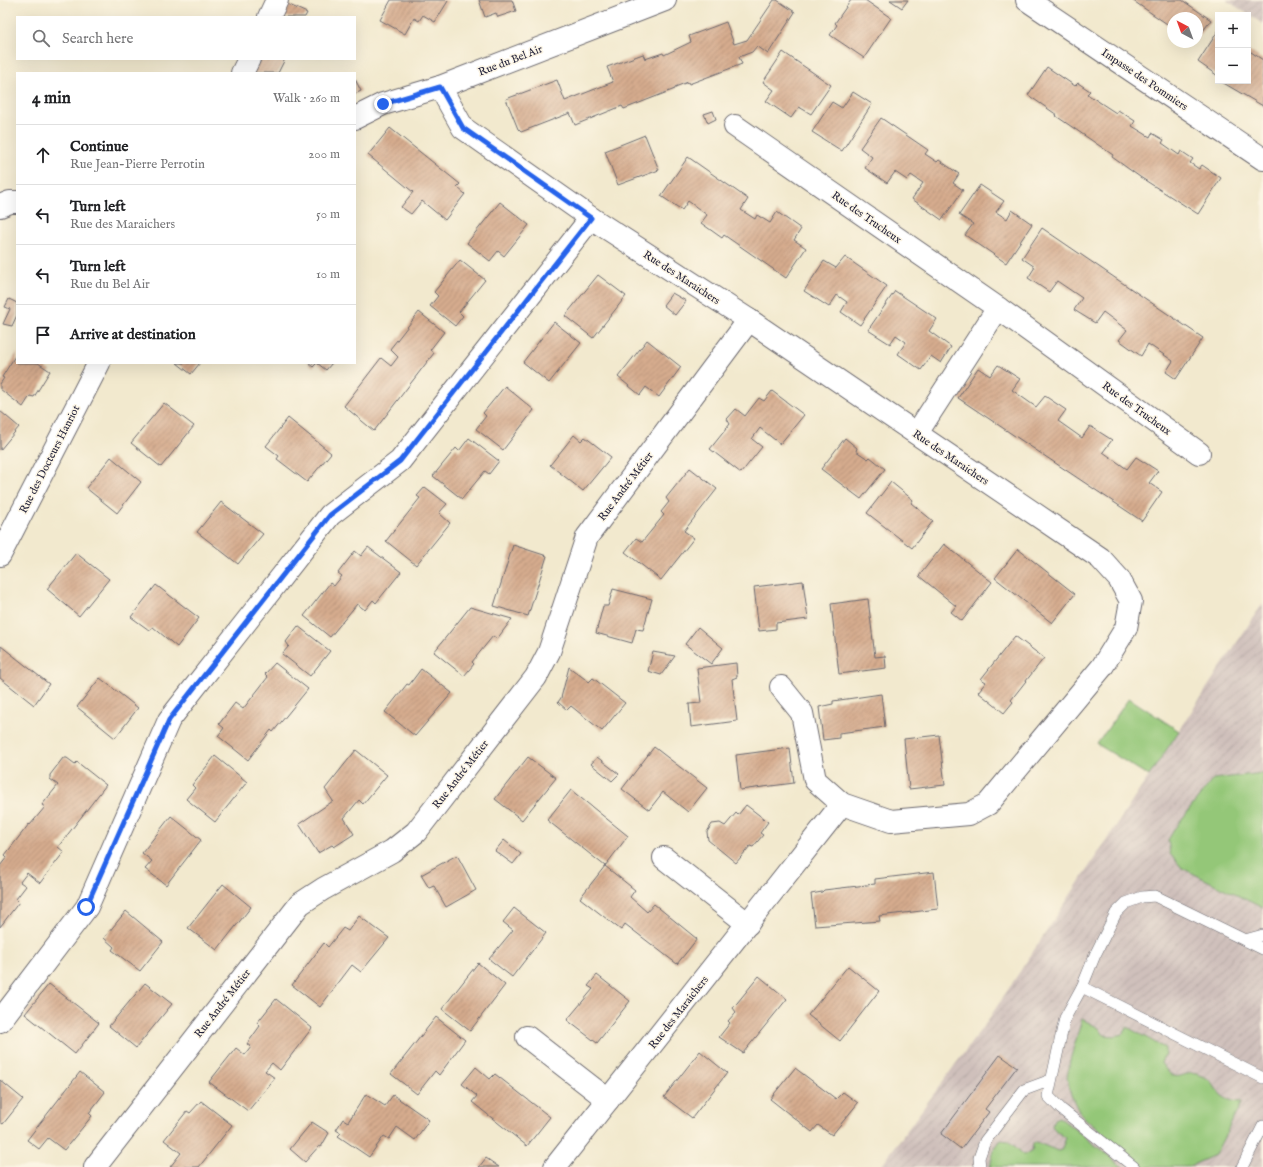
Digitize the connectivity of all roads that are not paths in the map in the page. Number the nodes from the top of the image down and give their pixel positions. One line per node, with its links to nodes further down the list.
1 (277, 0): 4 (street)
2 (665, 0): 7 (street, Rue du Bel Air)
3 (1027, 0): 10 (street, Impasse des Pommiers)
4 (269, 16)
5 (248, 60): 6 (street)
6 (242, 72)
7 (440, 87): 8 (street, Rue du Bel Air); 13 (street, Rue des Maraichers)
8 (356, 118)
9 (735, 126): 14 (street, Rue des Trucheux)
10 (1263, 159)
11 (16, 202): 12 (street)
12 (0, 206)
13 (591, 218): 15 (street, Rue des Maraichers); 28 (street)
14 (998, 308): 17 (street); 18 (street, Rue des Trucheux)
15 (748, 320): 17 (street, Rue des Maraichers); 34 (street, Rue André Métier)
16 (98, 364): 19 (street, Rue des Docteurs Hanriot)
17 (917, 433): 21 (street, Rue des Maraichers)
18 (1199, 453)
19 (0, 555)
20 (781, 687): 21 (street, Rue des Maraichers)
21 (842, 804): 23 (street, Rue des Maraichers)
22 (664, 858): 23 (street)
23 (748, 924): 32 (street, Rue des Maraichers)
24 (1263, 935): 25 (lane)
25 (1245, 940): 26 (lane); 27 (lane)
26 (1263, 950)
27 (1082, 987): 30 (lane); 31 (lane)
28 (0, 1021)
29 (527, 1038): 32 (street)
30 (1263, 1078)
31 (1051, 1080): 36 (lane); 37 (lane)
32 (608, 1100): 35 (street, Rue des Maraichers)
33 (1263, 1126): 38 (lane)
34 (95, 1167)
35 (555, 1167)
36 (980, 1167)
37 (1134, 1167)
38 (1242, 1167)

